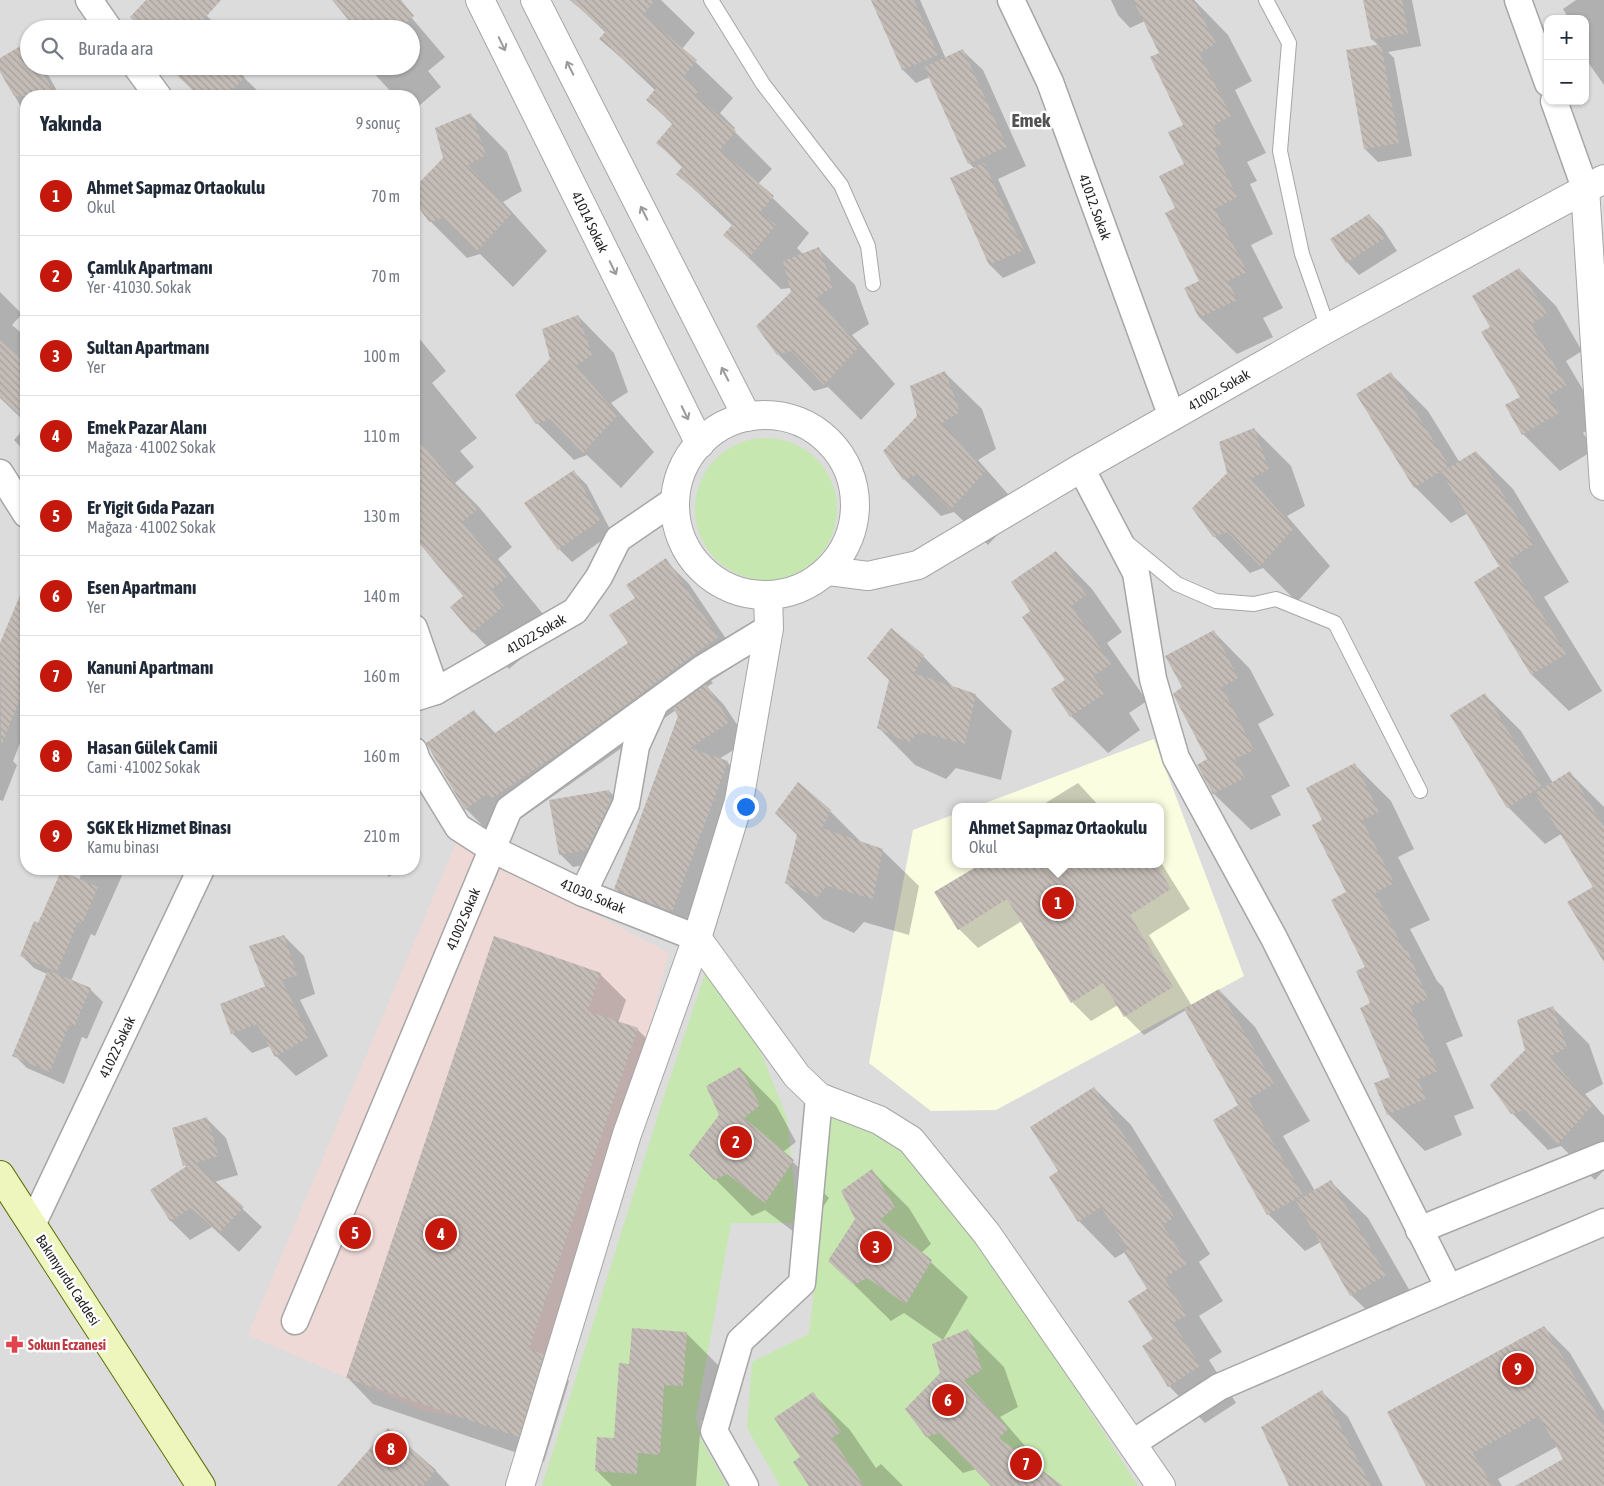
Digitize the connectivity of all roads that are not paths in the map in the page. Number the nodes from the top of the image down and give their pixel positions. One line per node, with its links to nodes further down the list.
1 (89, 0): 8 (street)
2 (480, 0): 18 (street, 41014 Sokak, one-way to 18)
3 (535, 0): 16 (street, one-way to 3)
4 (711, 0): 14 (lane)
5 (1011, 0): 17 (street, 41012. Sokak)
6 (1266, 0): 15 (lane)
7 (1518, 0): 9 (street)
8 (103, 20)
9 (1544, 72)
10 (143, 75): 11 (street)
11 (154, 90)
12 (1556, 105): 13 (street)
13 (1595, 184): 15 (street, 41002. Sokak); 21 (street)
14 (873, 284)
15 (1328, 328): 17 (street, 41002. Sokak)
16 (748, 417): 18 (street); 25 (street)
17 (1172, 417): 19 (street, 41002. Sokak)
18 (700, 444): 22 (street)
19 (1081, 468): 24 (street); 25 (street, 41002. Sokak)
20 (0, 473): 23 (street)
21 (1604, 486)
22 (675, 500): 26 (street); 29 (street, 41022 Sokak)
23 (20, 505)
24 (1114, 532): 32 (lane); 42 (street)
25 (828, 571): 26 (street)
26 (768, 596): 27 (street)
27 (769, 628): 30 (street, 41002 Sokak); 36 (street)
28 (420, 664): 29 (street)
29 (425, 694)
30 (655, 703): 33 (street, 41002 Sokak); 35 (street)
31 (420, 765): 33 (street, 41030. Sokak)
32 (1420, 791)
33 (492, 849): 35 (street, 41030. Sokak); 44 (street, 41002 Sokak)
34 (198, 875): 41 (street, 41022 Sokak)
35 (583, 893): 36 (street, 41030. Sokak)
36 (697, 938): 37 (street); 47 (street)
37 (819, 1097): 45 (street); 48 (street)
38 (1604, 1156): 42 (street)
39 (0, 1175): 41 (main road, Bakımyurdu Caddesi)
40 (1604, 1222): 43 (street)
41 (32, 1225): 46 (main road, Bakımyurdu Caddesi)
42 (1419, 1230): 43 (street)
43 (1449, 1288): 45 (street)
44 (295, 1321)
45 (1133, 1442): 49 (street)
46 (201, 1486)
47 (520, 1486)
48 (744, 1486)
49 (1161, 1486)

